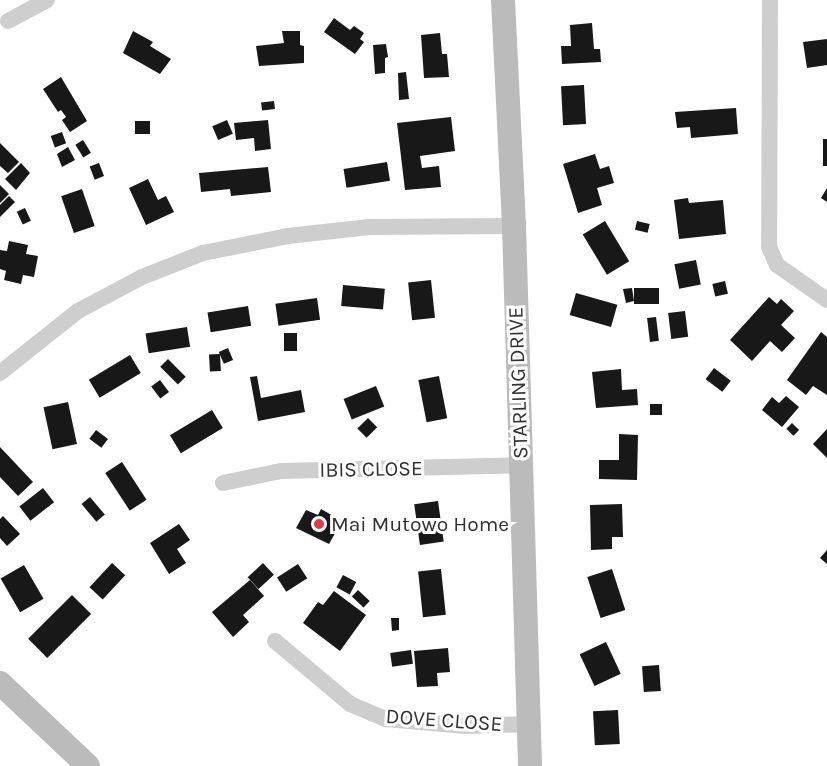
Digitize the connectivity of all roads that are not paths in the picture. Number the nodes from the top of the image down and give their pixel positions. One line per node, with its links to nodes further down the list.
1 (47, 0): 4 (street)
2 (503, 0): 5 (street, STARLING DRIVE)
3 (770, 0): 6 (street)
4 (8, 21)
5 (514, 226): 7 (street); 8 (street, STARLING DRIVE)
6 (827, 300)
7 (2, 367)
8 (520, 465): 9 (street, IBIS CLOSE); 12 (street, STARLING DRIVE)
9 (223, 483)
10 (275, 641): 12 (street, DOVE CLOSE)
11 (0, 682): 13 (street)
12 (531, 724): 14 (street, STARLING DRIVE)
13 (88, 766)
14 (530, 766)

